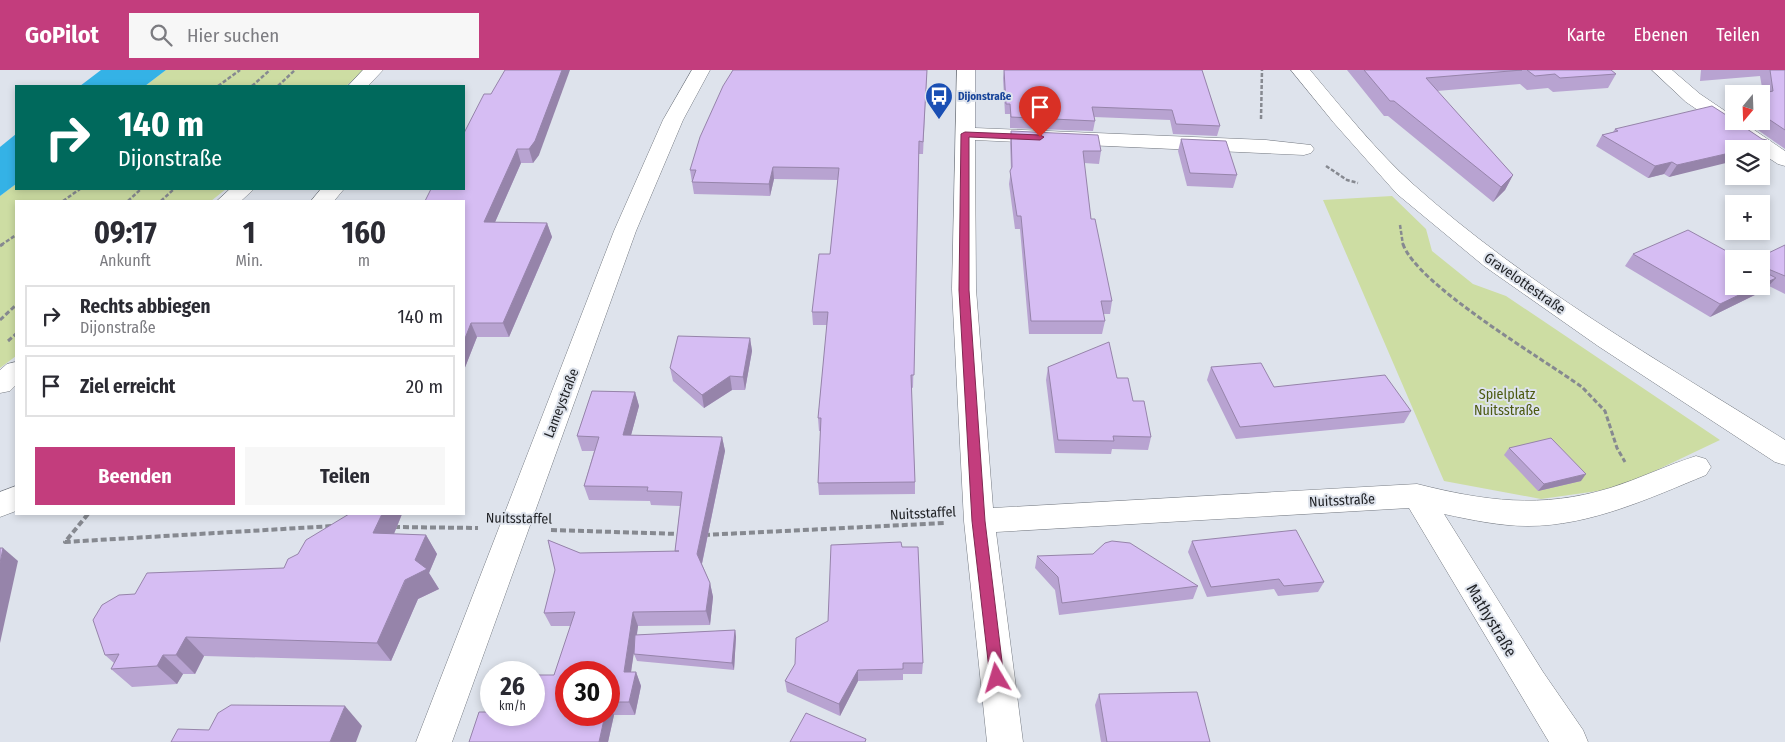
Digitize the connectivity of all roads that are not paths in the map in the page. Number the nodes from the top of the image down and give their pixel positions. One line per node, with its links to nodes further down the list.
1 (374, 70): 6 (street)
2 (701, 70): 23 (street, Lameystraße)
3 (966, 70): 7 (street)
4 (1300, 70): 16 (street, Gravelottestraße)
5 (1660, 70): 9 (street)
6 (358, 85)
7 (965, 134): 8 (street); 21 (street)
8 (1304, 150)
9 (1785, 160)
10 (243, 190): 12 (street)
11 (332, 190): 13 (street)
12 (229, 200)
13 (323, 200)
14 (15, 372): 15 (street)
15 (0, 384)
16 (1778, 444)
17 (1696, 467): 18 (street, Nuitsstraße)
18 (1417, 496): 21 (street, Nuitsstraße); 24 (street, Mathystraße)
19 (15, 498): 20 (street)
20 (0, 505)
21 (978, 521): 22 (street)
22 (1002, 740)
23 (434, 742)
24 (1570, 742)

